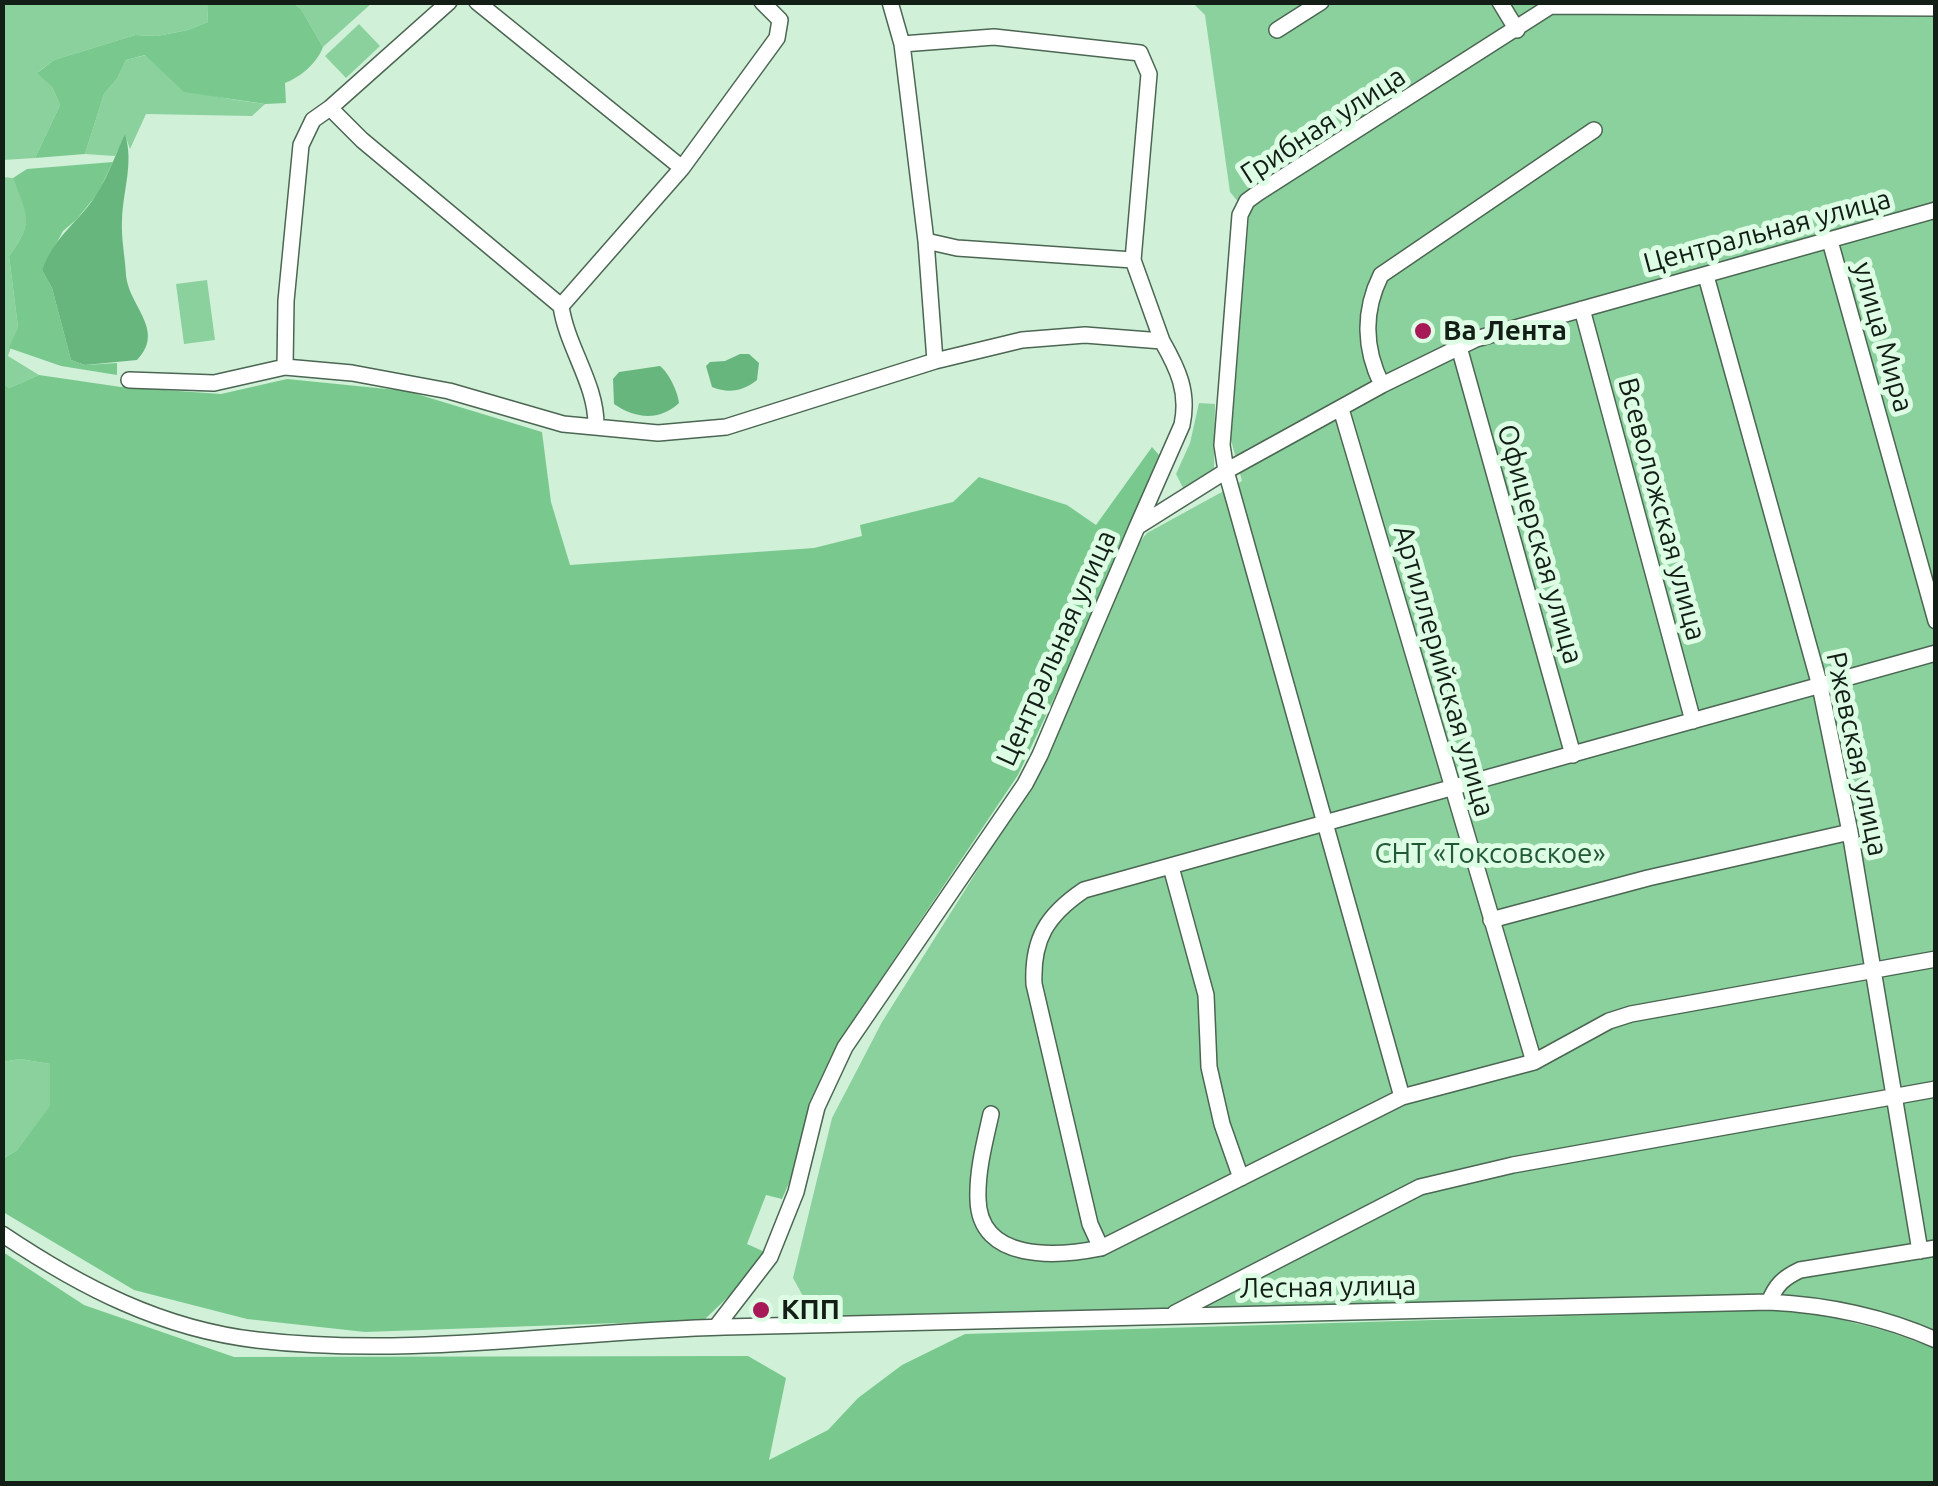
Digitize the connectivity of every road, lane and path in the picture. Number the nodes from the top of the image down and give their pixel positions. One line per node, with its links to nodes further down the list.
1 (450, 2): 12 (street)
2 (477, 2): 14 (street)
3 (762, 2): 14 (street)
4 (890, 2): 11 (street)
5 (1321, 2): 9 (street)
6 (1500, 2): 10 (street)
7 (1555, 4): 8 (street); 10 (street, Грибная улица)
8 (1936, 8)
9 (1276, 30)
10 (1517, 30): 30 (street, Грибная улица)
11 (902, 44): 17 (street); 18 (street)
12 (330, 108): 20 (street); 25 (street)
13 (1594, 130): 27 (street)
14 (682, 168): 20 (street)
15 (1936, 210): 16 (street, Центральная улица)
16 (1830, 240): 19 (street, Центральная улица); 32 (street, улица Мира)
17 (926, 242): 18 (street); 24 (street)
18 (1133, 260): 22 (street)
19 (1706, 276): 21 (street, Центральная улица); 34 (street, Ржевская улица)
20 (561, 306): 29 (street)
21 (1582, 309): 23 (street, Центральная улица); 35 (street, Всеволожская улица)
22 (1162, 341): 24 (street); 31 (street)
23 (1458, 347): 27 (street, Центральная улица); 36 (street, Офицерская улица)
24 (935, 361): 29 (street)
25 (286, 367): 26 (street); 29 (street)
26 (129, 380)
27 (1382, 385): 28 (street, Центральная улица)
28 (1340, 409): 30 (street, Центральная улица); 37 (street, Артиллерийская улица)
29 (596, 427)
30 (1226, 471): 31 (street, Центральная улица); 38 (street)
31 (1137, 527): 55 (street, Центральная улица)
32 (1936, 621)
33 (1936, 653): 34 (street)
34 (1820, 686): 35 (street); 39 (street, Ржевская улица)
35 (1693, 722): 36 (street)
36 (1573, 755): 37 (street)
37 (1452, 788): 38 (street); 41 (street, Артиллерийская улица)
38 (1325, 824): 40 (street); 47 (street)
39 (1850, 832): 41 (street); 43 (street, Ржевская улица)
40 (1170, 868): 49 (street); 51 (street)
41 (1491, 920): 44 (street, Артиллерийская улица)
42 (1936, 959): 43 (street)
43 (1872, 971): 44 (street); 46 (street, Ржевская улица)
44 (1534, 1062): 47 (street)
45 (1936, 1089): 46 (street)
46 (1894, 1097): 52 (street, Ржевская улица); 54 (street)
47 (1402, 1098): 49 (street)
48 (990, 1114): 51 (street)
49 (1240, 1178): 51 (street)
50 (2, 1234): 55 (street, Лесная улица)
51 (1101, 1248)
52 (1928, 1250): 53 (street)
53 (1769, 1302): 54 (street, Лесная улица); 56 (street, Лесная улица)
54 (1171, 1316): 55 (street, Лесная улица)
55 (716, 1328)
56 (1936, 1340)

